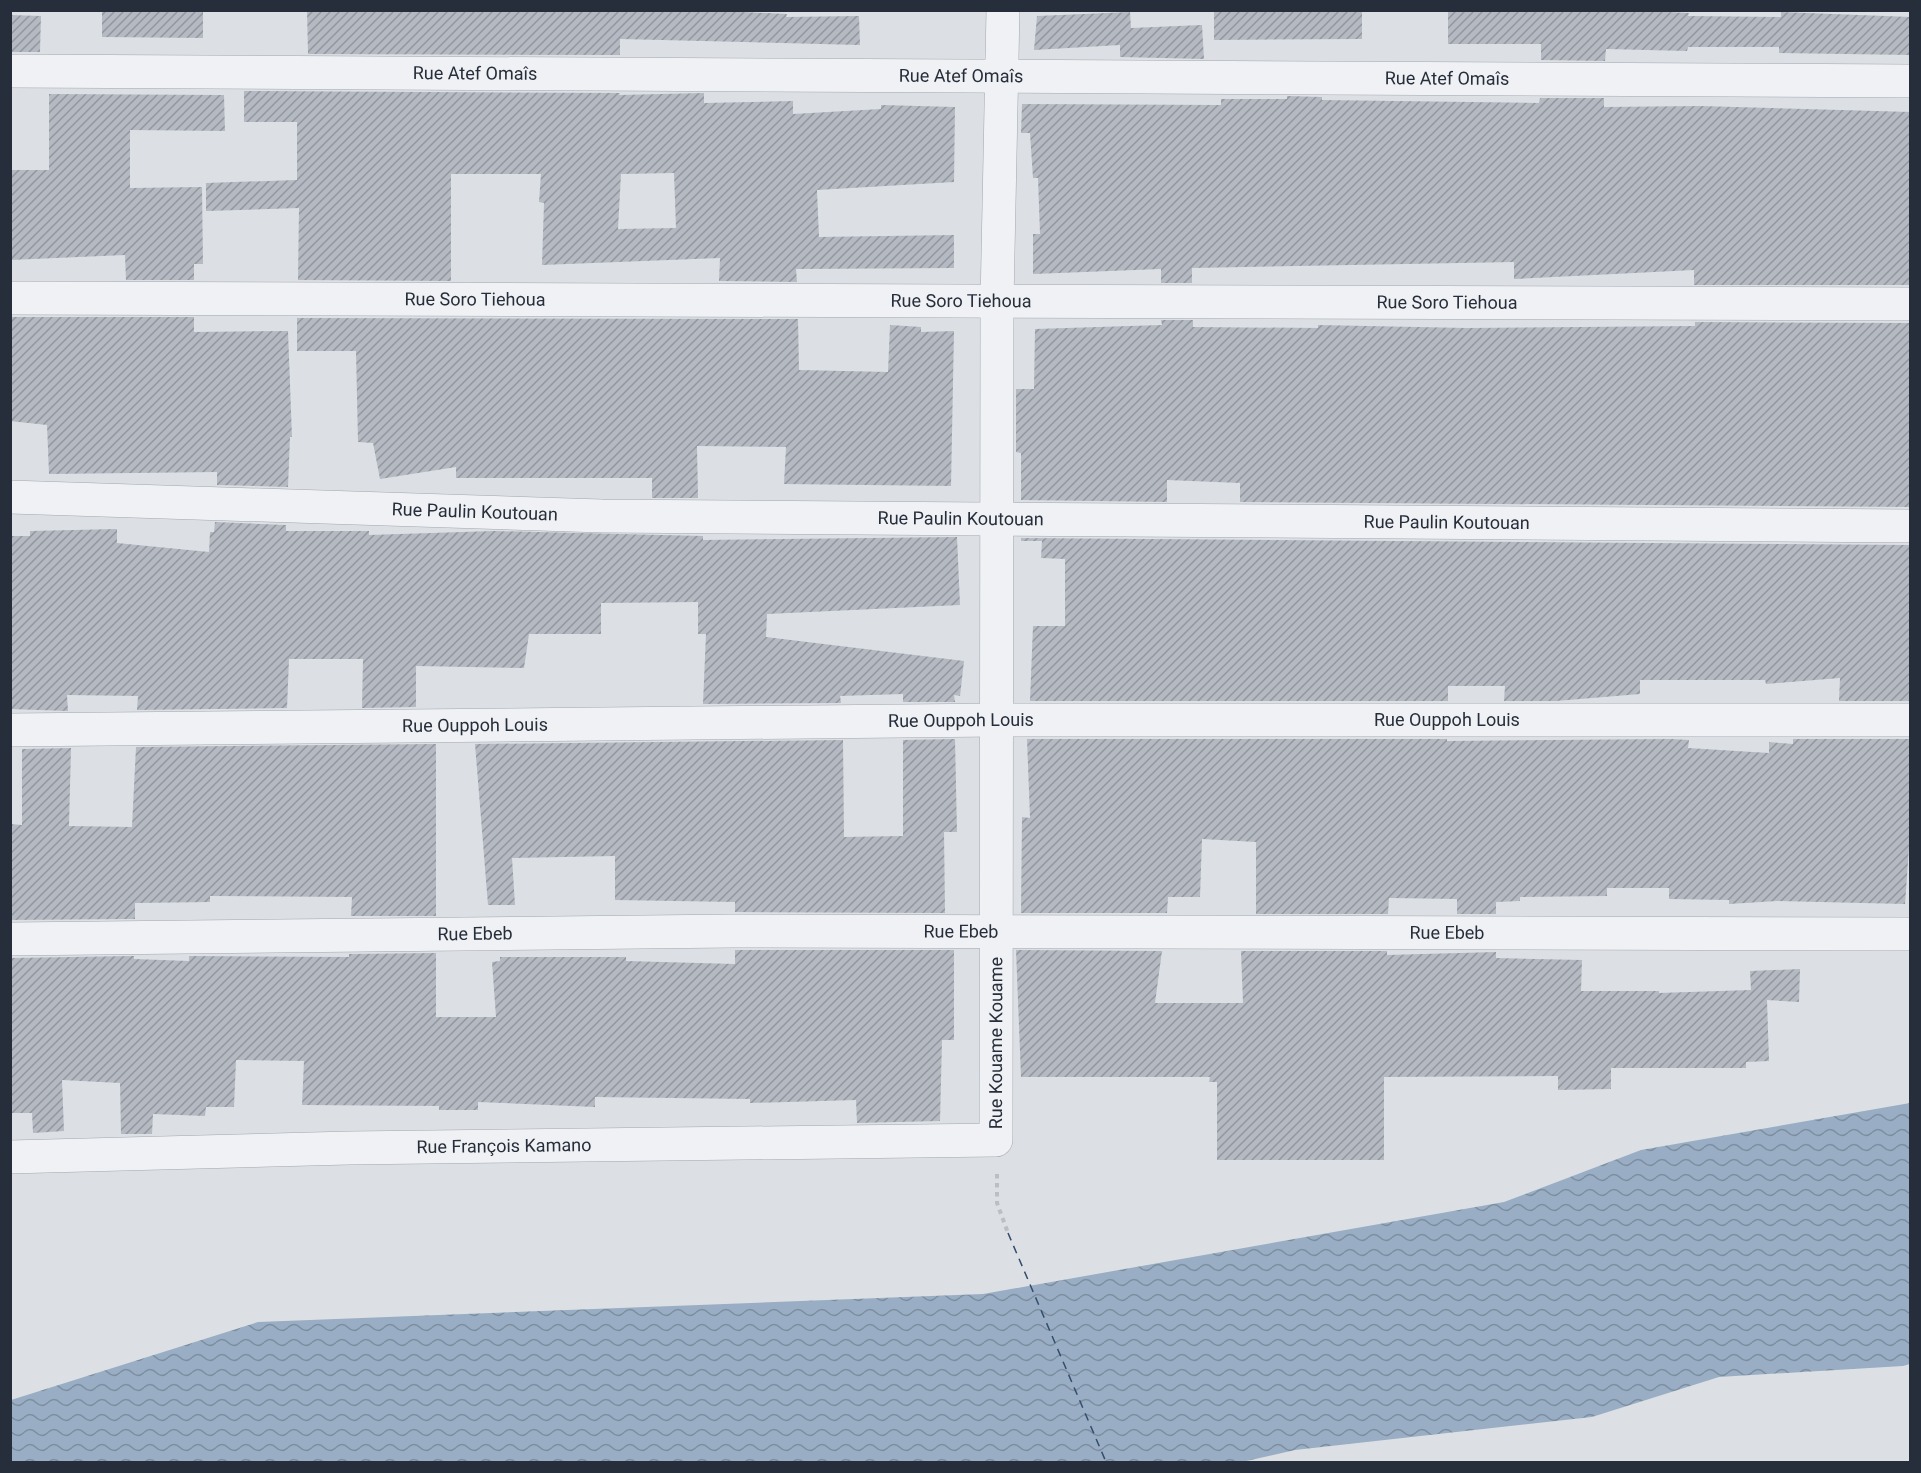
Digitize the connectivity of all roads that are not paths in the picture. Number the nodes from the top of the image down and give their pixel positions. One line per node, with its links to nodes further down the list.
1 (1003, 10): 3 (street, Rue Kouame Kouame)
2 (10, 71): 3 (street, Rue Atef Omaîs)
3 (1003, 76): 4 (street, Rue Atef Omaîs); 6 (street, Rue Kouame Kouame)
4 (1911, 81)
5 (10, 298): 6 (street, Rue Soro Tiehoua)
6 (997, 302): 7 (street, Rue Soro Tiehoua); 9 (street, Rue Kouame Kouame)
7 (1911, 304)
8 (10, 497): 9 (street, Rue Paulin Koutouan)
9 (996, 518): 10 (street, Rue Paulin Koutouan); 11 (street, Rue Kouame Kouame)
10 (1911, 526)
11 (997, 720): 12 (street, Rue Ouppoh Louis); 13 (street, Rue Ouppoh Louis); 14 (street, Rue Kouame Kouame)
12 (1911, 720)
13 (10, 730)
14 (996, 933): 15 (street, Rue Ebeb); 16 (street, Rue Ebeb); 17 (street, Rue Kouame Kouame)
15 (1911, 934)
16 (10, 939)
17 (996, 1140): 18 (street, Rue François Kamano)
18 (10, 1157)

